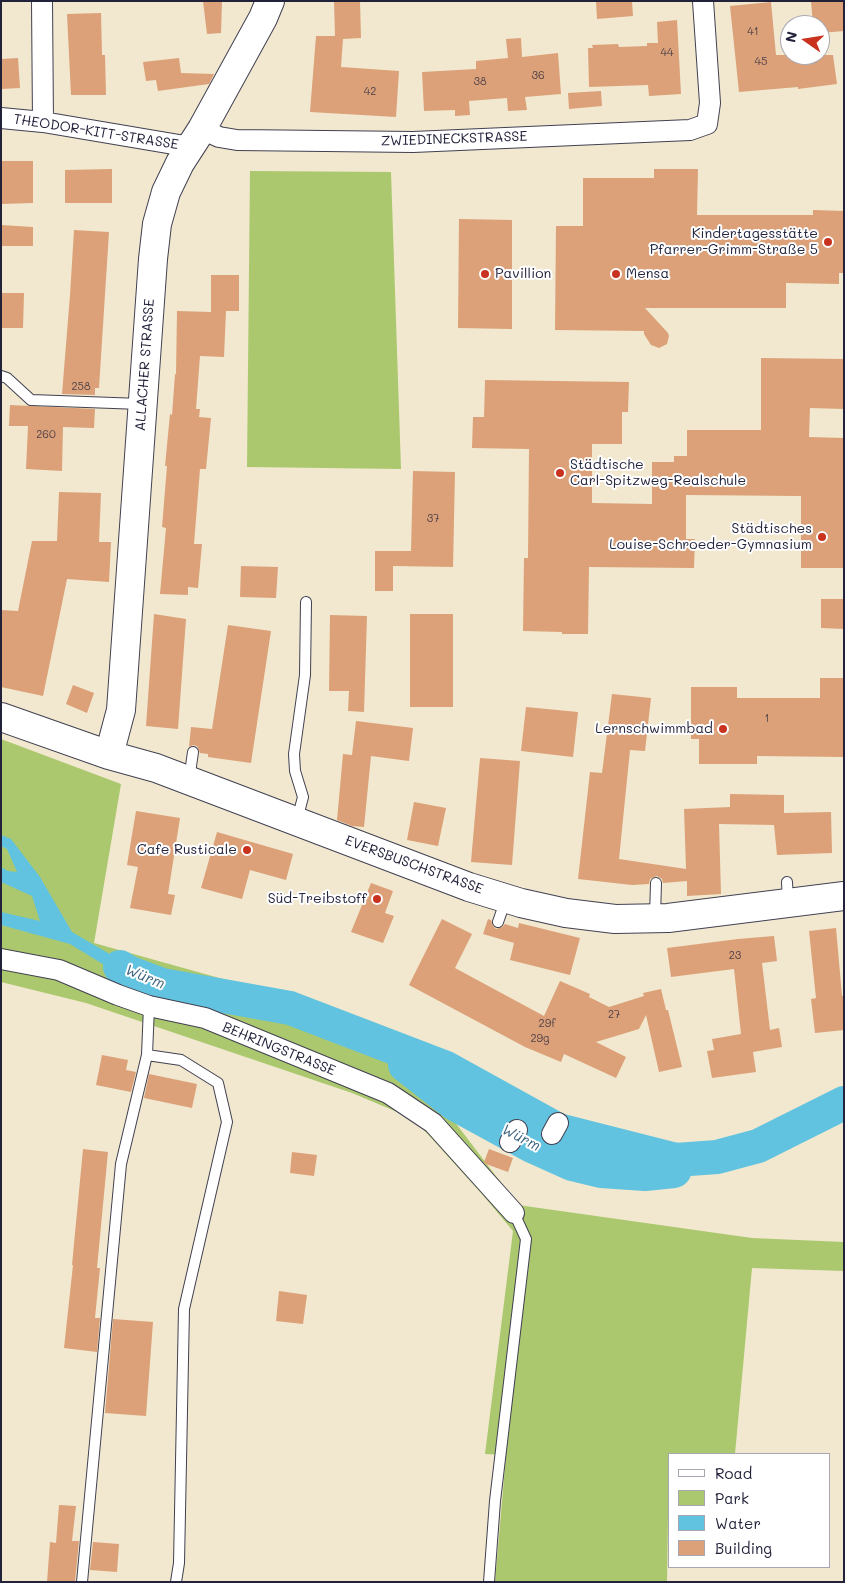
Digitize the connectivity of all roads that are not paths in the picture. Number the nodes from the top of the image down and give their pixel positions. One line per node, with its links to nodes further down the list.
1 (42, 1): 5 (street)
2 (270, 1): 6 (main road, ALLACHER STRASSE)
3 (703, 1): 6 (street, ZWIEDINECKSTRASSE)
4 (1, 118): 5 (street, THEODOR-KITT-STRASSE)
5 (43, 122): 6 (street, THEODOR-KITT-STRASSE)
6 (197, 138): 8 (main road, ALLACHER STRASSE)
7 (1, 376): 8 (lane)
8 (142, 404): 12 (main road, ALLACHER STRASSE)
9 (306, 602): 14 (lane)
10 (1, 717): 12 (main road, EVERSBUSCHSTRASSE)
11 (193, 752): 13 (lane)
12 (110, 755): 13 (main road, EVERSBUSCHSTRASSE)
13 (189, 780): 14 (main road, EVERSBUSCHSTRASSE)
14 (296, 821): 17 (main road, EVERSBUSCHSTRASSE)
15 (656, 883): 17 (lane)
16 (844, 896): 17 (main road, EVERSBUSCHSTRASSE)
17 (656, 918)
18 (1, 959): 19 (street, BEHRINGSTRASSE)
19 (149, 1006): 20 (lane); 21 (street, BEHRINGSTRASSE)
20 (147, 1055): 22 (lane); 23 (lane)
21 (514, 1213): 24 (lane)
22 (82, 1582)
23 (176, 1582)
24 (489, 1582)

